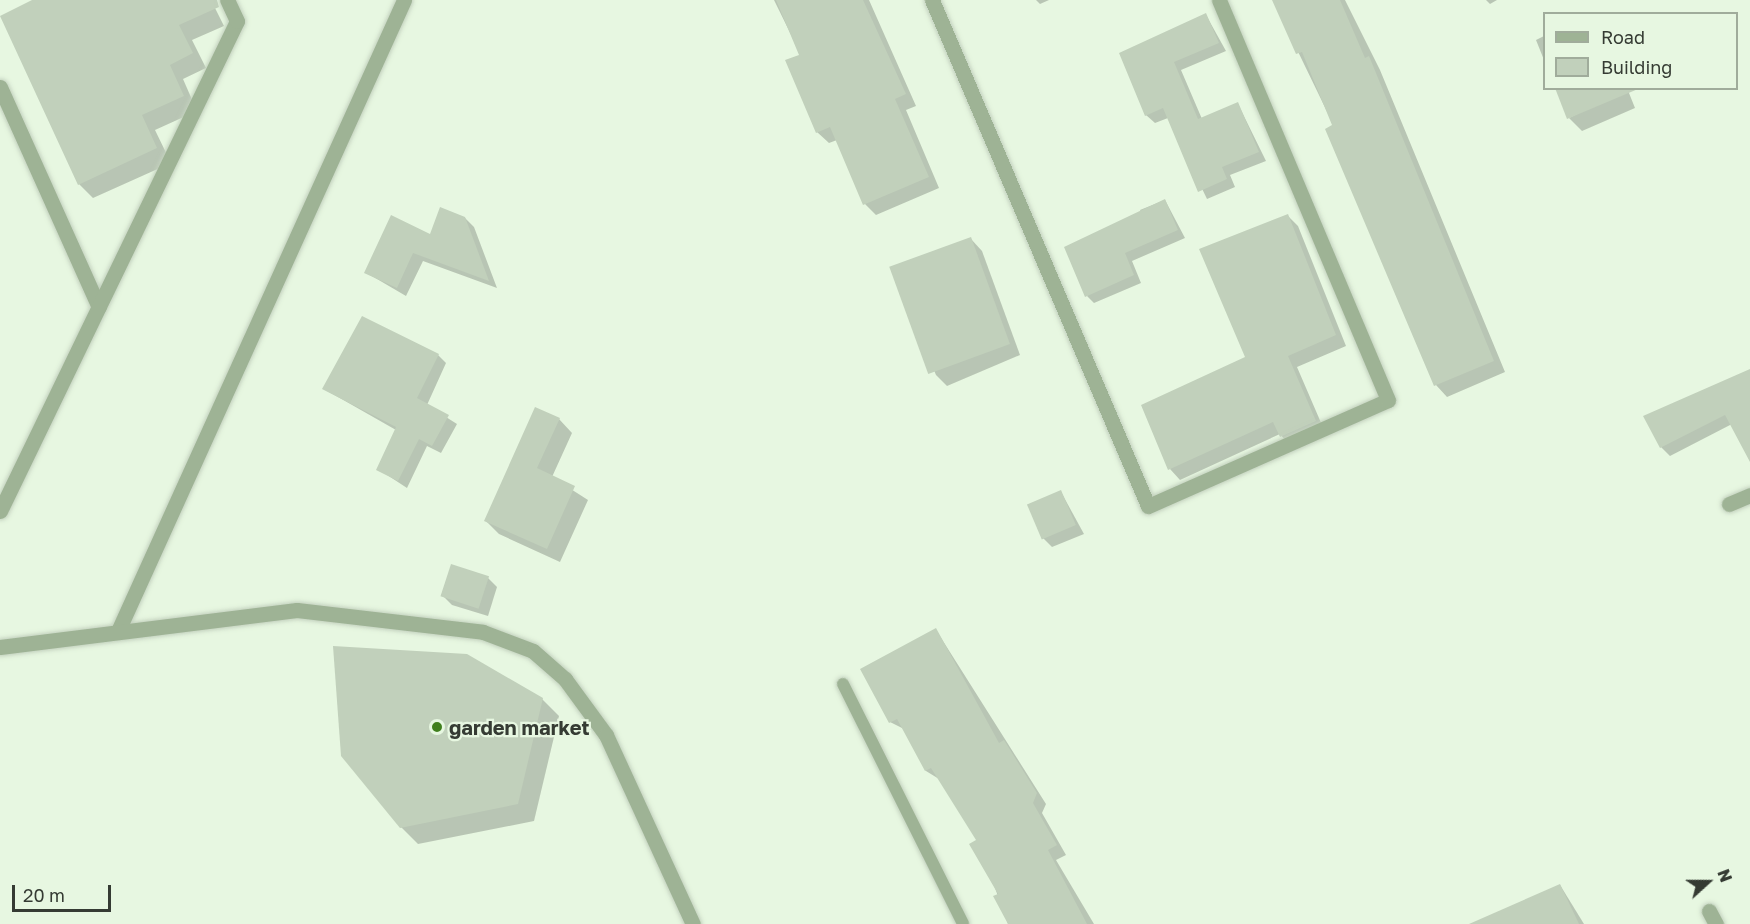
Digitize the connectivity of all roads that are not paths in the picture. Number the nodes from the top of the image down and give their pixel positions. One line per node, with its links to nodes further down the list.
1 (227, 0): 6 (street)
2 (404, 0): 10 (street)
3 (932, 0): 4 (street)
4 (1219, 0)
5 (0, 87): 6 (street)
6 (99, 306): 9 (street)
7 (1750, 495): 8 (street)
8 (1730, 504)
9 (0, 510)
10 (118, 631): 11 (street); 13 (street)
11 (0, 647)
12 (843, 684): 14 (lane)
13 (693, 924)
14 (963, 924)

